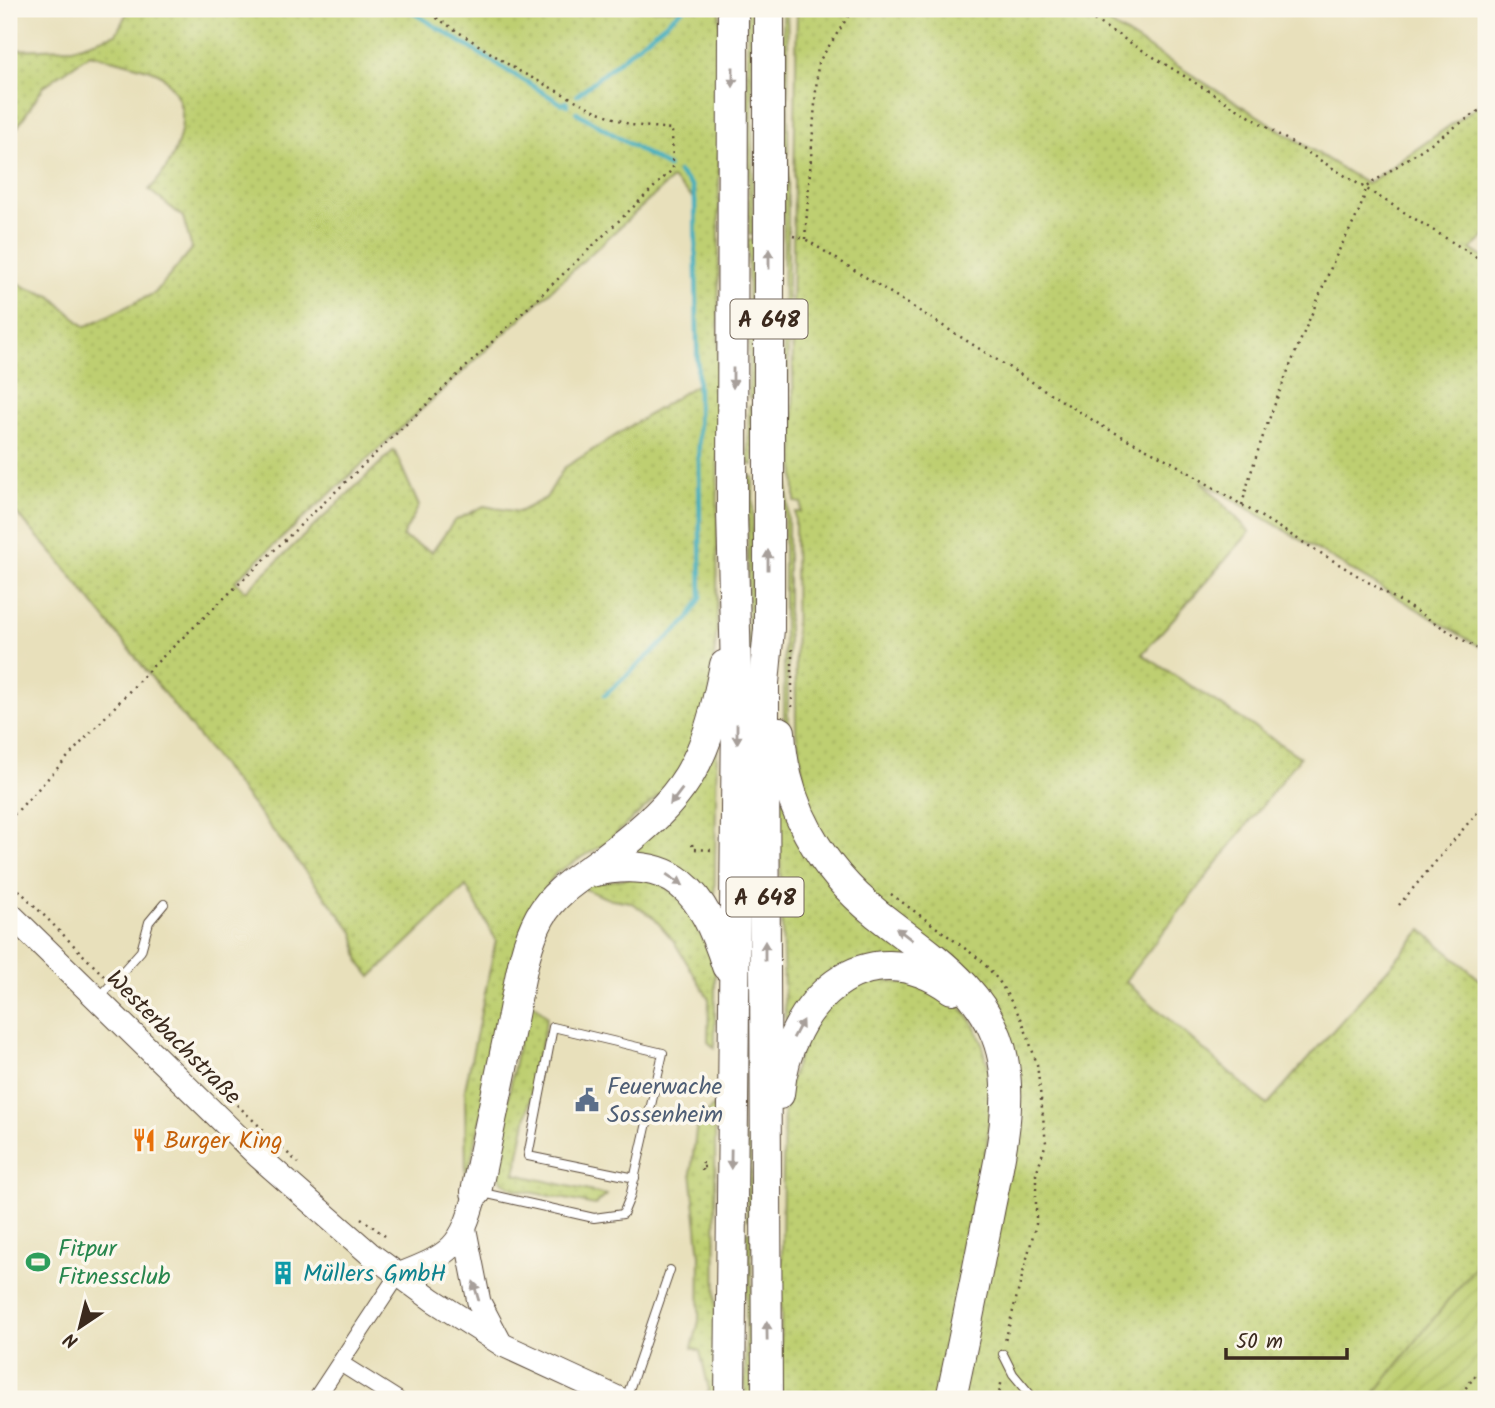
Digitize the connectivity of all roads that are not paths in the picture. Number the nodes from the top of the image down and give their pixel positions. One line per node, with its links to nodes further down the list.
1 (733, 9): 3 (highway, A 648, one-way to 3)
2 (769, 9): 4 (highway, A 648, one-way to 2)
3 (735, 617): 5 (highway, one-way to 5); 9 (highway, A 648, one-way to 9)
4 (769, 629): 10 (highway, A 648, one-way to 4); 26 (highway, one-way to 4)
5 (586, 873): 9 (highway, one-way to 9); 12 (highway)
6 (164, 904): 8 (lane)
7 (9, 913): 8 (main road, Westerbachstraße)
8 (105, 991): 15 (main road, Westerbachstraße)
9 (735, 992): 23 (highway, A 648, one-way to 23)
10 (765, 1166): 24 (highway, A 648, one-way to 10); 25 (highway, one-way to 25)
11 (635, 1178): 11 (lane); 12 (lane)
12 (476, 1192): 13 (main road)
13 (465, 1231): 15 (main road); 16 (main road, one-way to 13)
14 (670, 1270): 22 (lane)
15 (398, 1275): 16 (main road, Westerbachstraße); 18 (street)
16 (503, 1345): 21 (main road, Westerbachstraße)
17 (1003, 1354): 27 (lane)
18 (340, 1363): 19 (street); 20 (street)
19 (316, 1399)
20 (397, 1399)
21 (620, 1399)
22 (626, 1399)
23 (730, 1399)
24 (767, 1399)
25 (942, 1399)
26 (951, 1399)
27 (1034, 1399)

